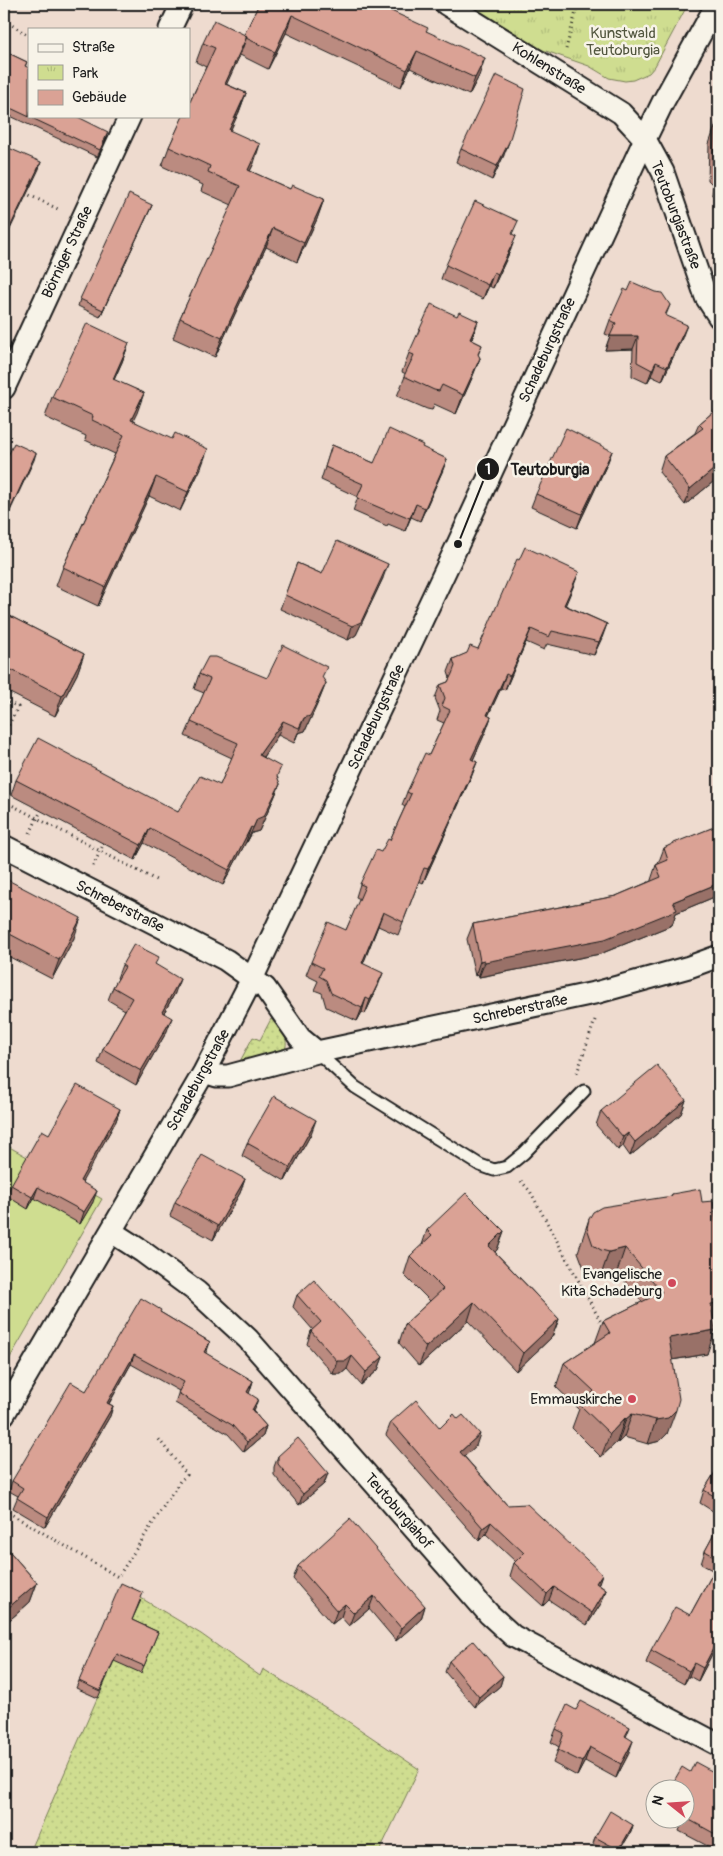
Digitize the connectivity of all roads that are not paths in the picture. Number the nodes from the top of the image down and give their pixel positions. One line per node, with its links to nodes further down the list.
1 (182, 4): 4 (street)
2 (446, 4): 6 (street, Kohlenstraße)
3 (717, 4): 6 (street, Schadeburgstraße)
4 (170, 28)
5 (129, 118): 8 (street, Börniger Straße)
6 (645, 139): 7 (street, Teutoburgiastraße); 11 (street, Schadeburgstraße)
7 (719, 318)
8 (4, 388)
9 (4, 846): 11 (street, Schreberstraße)
10 (719, 956): 12 (street, Schreberstraße)
11 (252, 979): 12 (street, Schreberstraße); 13 (street, Schadeburgstraße)
12 (317, 1052): 13 (street, Schreberstraße); 14 (lane)
13 (204, 1072): 15 (street, Schadeburgstraße)
14 (584, 1091)
15 (112, 1232): 16 (street, Schadeburgstraße); 17 (street, Teutoburgiahof)
16 (4, 1414)
17 (718, 1740)

